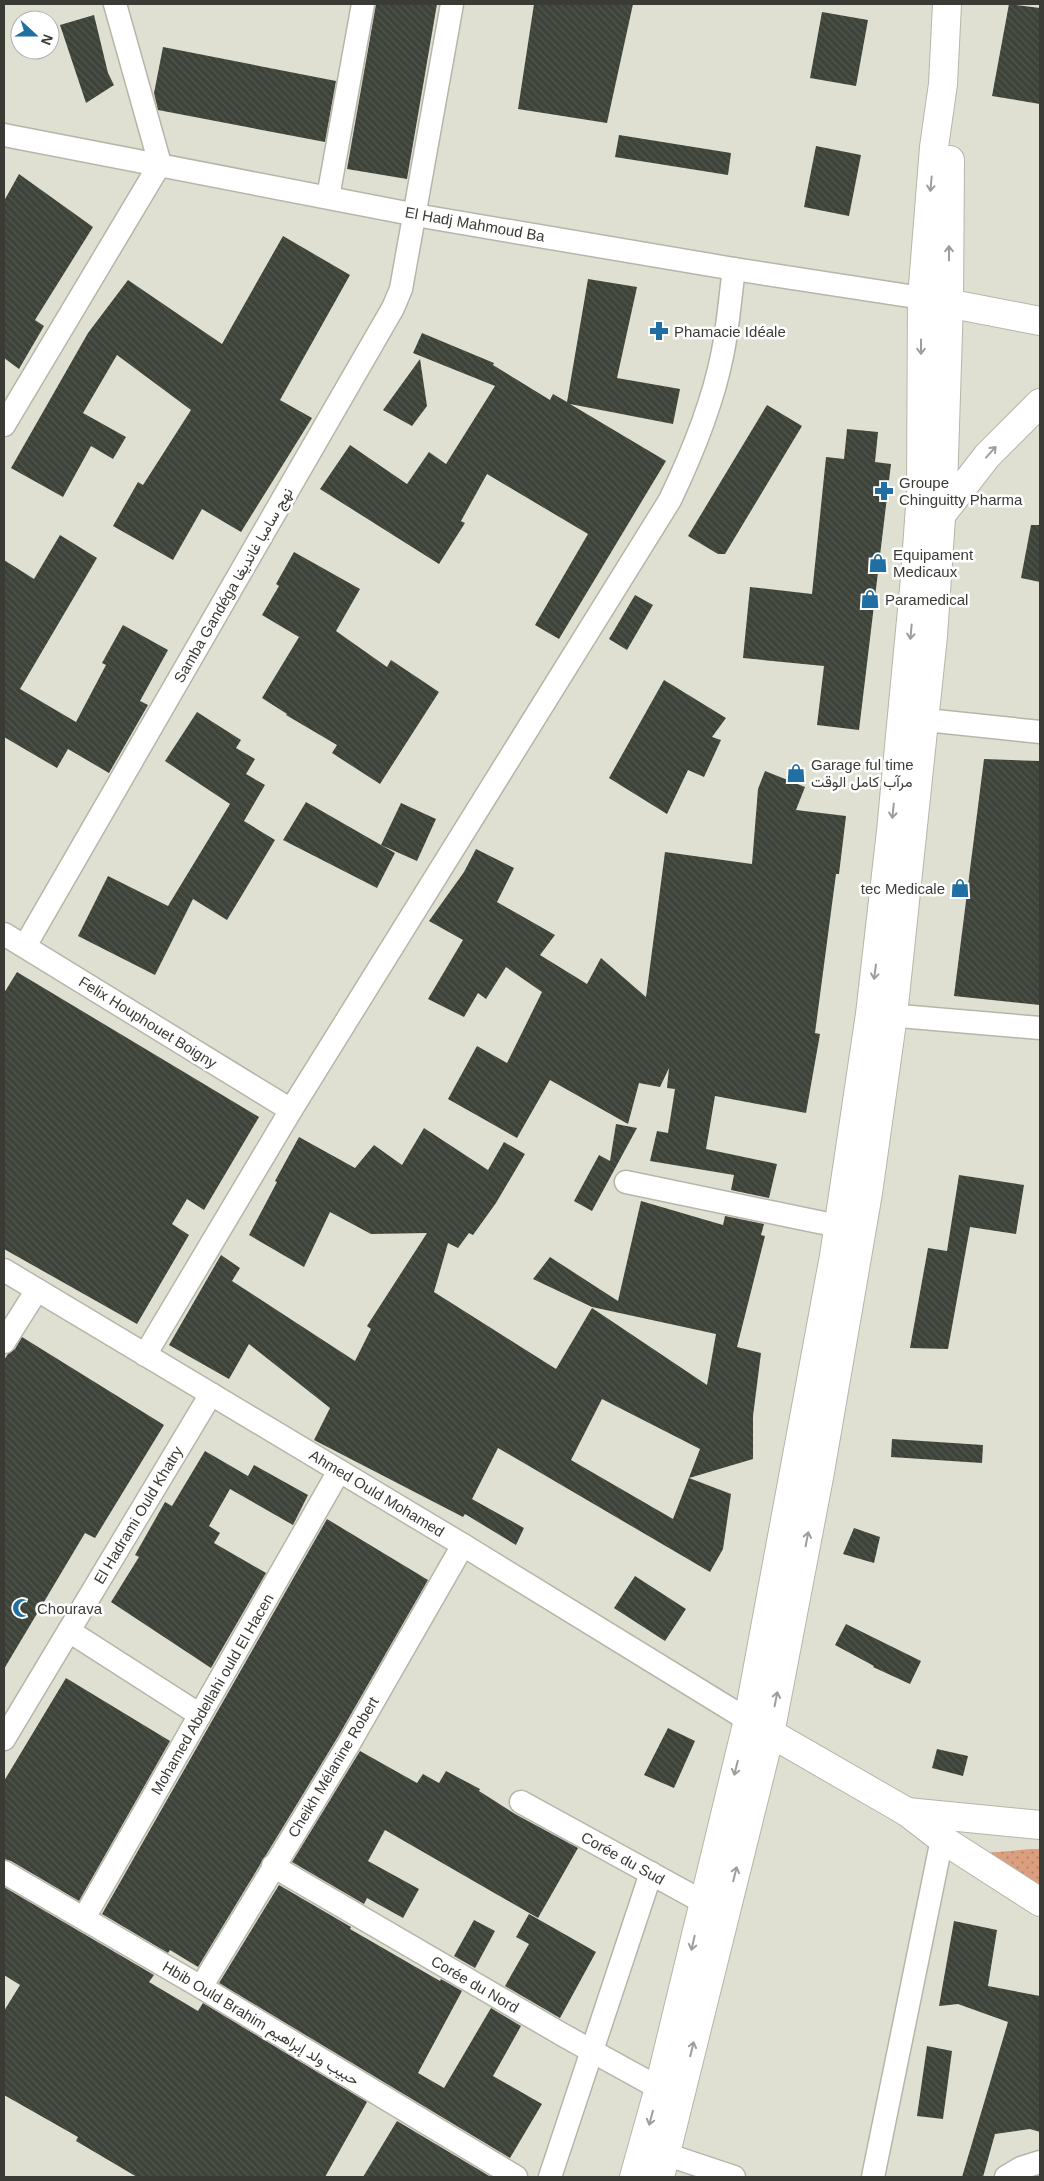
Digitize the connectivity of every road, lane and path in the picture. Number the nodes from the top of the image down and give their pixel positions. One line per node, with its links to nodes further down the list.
1 (115, 4): 7 (street)
2 (363, 4): 8 (street)
3 (452, 4): 9 (street, Samba Gandéga نهج سامبا غانديغا)
4 (947, 4): 5 (main road)
5 (943, 84): 11 (main road, one-way to 11); 12 (main road, one-way to 5)
6 (4, 135): 7 (street, El Hadj Mahmoud Ba)
7 (160, 164): 8 (street, El Hadj Mahmoud Ba); 15 (street)
8 (328, 197): 9 (street, El Hadj Mahmoud Ba)
9 (413, 214): 10 (street, El Hadj Mahmoud Ba); 20 (street, Samba Gandéga نهج سامبا غانديغا)
10 (734, 269): 11 (street, El Hadj Mahmoud Ba); 23 (street)
11 (922, 298): 12 (main road, El Hadj Mahmoud Ba); 16 (main road, one-way to 16)
12 (949, 302): 13 (main road, El Hadj Mahmoud Ba); 16 (main road)
13 (1040, 321)
14 (1040, 403): 16 (main road, one-way to 14)
15 (4, 425)
16 (931, 514): 17 (main road)
17 (914, 720): 18 (street); 21 (main road)
18 (1040, 732)
19 (4, 934): 20 (street, Felix Houphouet Boigny)
20 (25, 946): 23 (street, Felix Houphouet Boigny)
21 (882, 1014): 22 (street); 25 (main road); 35 (main road, one-way to 21)
22 (1040, 1028)
23 (291, 1110): 29 (street)
24 (626, 1182): 25 (street)
25 (838, 1226): 35 (main road)
26 (4, 1270): 27 (street, Ahmed Ould Mohamed)
27 (37, 1290): 28 (street); 29 (street, Ahmed Ould Mohamed)
28 (4, 1342)
29 (145, 1355): 30 (street, Ahmed Ould Mohamed)
30 (211, 1394): 31 (street, Ahmed Ould Mohamed); 33 (street, El Hadrami Ould Khatry)
31 (339, 1470): 32 (street, Ahmed Ould Mohamed); 34 (street, Mohamed Abdellahi ould El Hacen)
32 (463, 1545): 35 (street, Ahmed Ould Mohamed); 41 (street, Cheikh Mélanine Robert)
33 (69, 1631): 34 (street); 36 (street, El Hadrami Ould Khatry)
34 (200, 1715): 46 (street, Mohamed Abdellahi ould El Hacen)
35 (759, 1727): 38 (main road); 45 (main road)
36 (4, 1739)
37 (521, 1802): 43 (street, Corée du Sud)
38 (907, 1812): 39 (main road); 40 (main road)
39 (1040, 1826)
40 (942, 1839): 44 (main road); 56 (street)
41 (273, 1866): 47 (street, Cheikh Mélanine Robert); 48 (street, Corée du Nord)
42 (4, 1872): 46 (street, Hbib Ould Brahim حبيب ولد إبراهيم)
43 (651, 1873): 45 (street, Corée du Sud); 48 (street)
44 (1040, 1902)
45 (714, 1906): 49 (main road)
46 (84, 1918): 47 (street, Hbib Ould Brahim حبيب ولد إبراهيم)
47 (200, 1987): 52 (street, Hbib Ould Brahim حبيب ولد إبراهيم)
48 (593, 2052): 49 (street, Corée du Nord); 53 (street)
49 (670, 2092): 50 (main road)
50 (657, 2160): 54 (main road); 55 (street)
51 (1040, 2162): 57 (street)
52 (516, 2177)
53 (550, 2177)
54 (634, 2177)
55 (734, 2177)
56 (872, 2177)
57 (1006, 2177)

